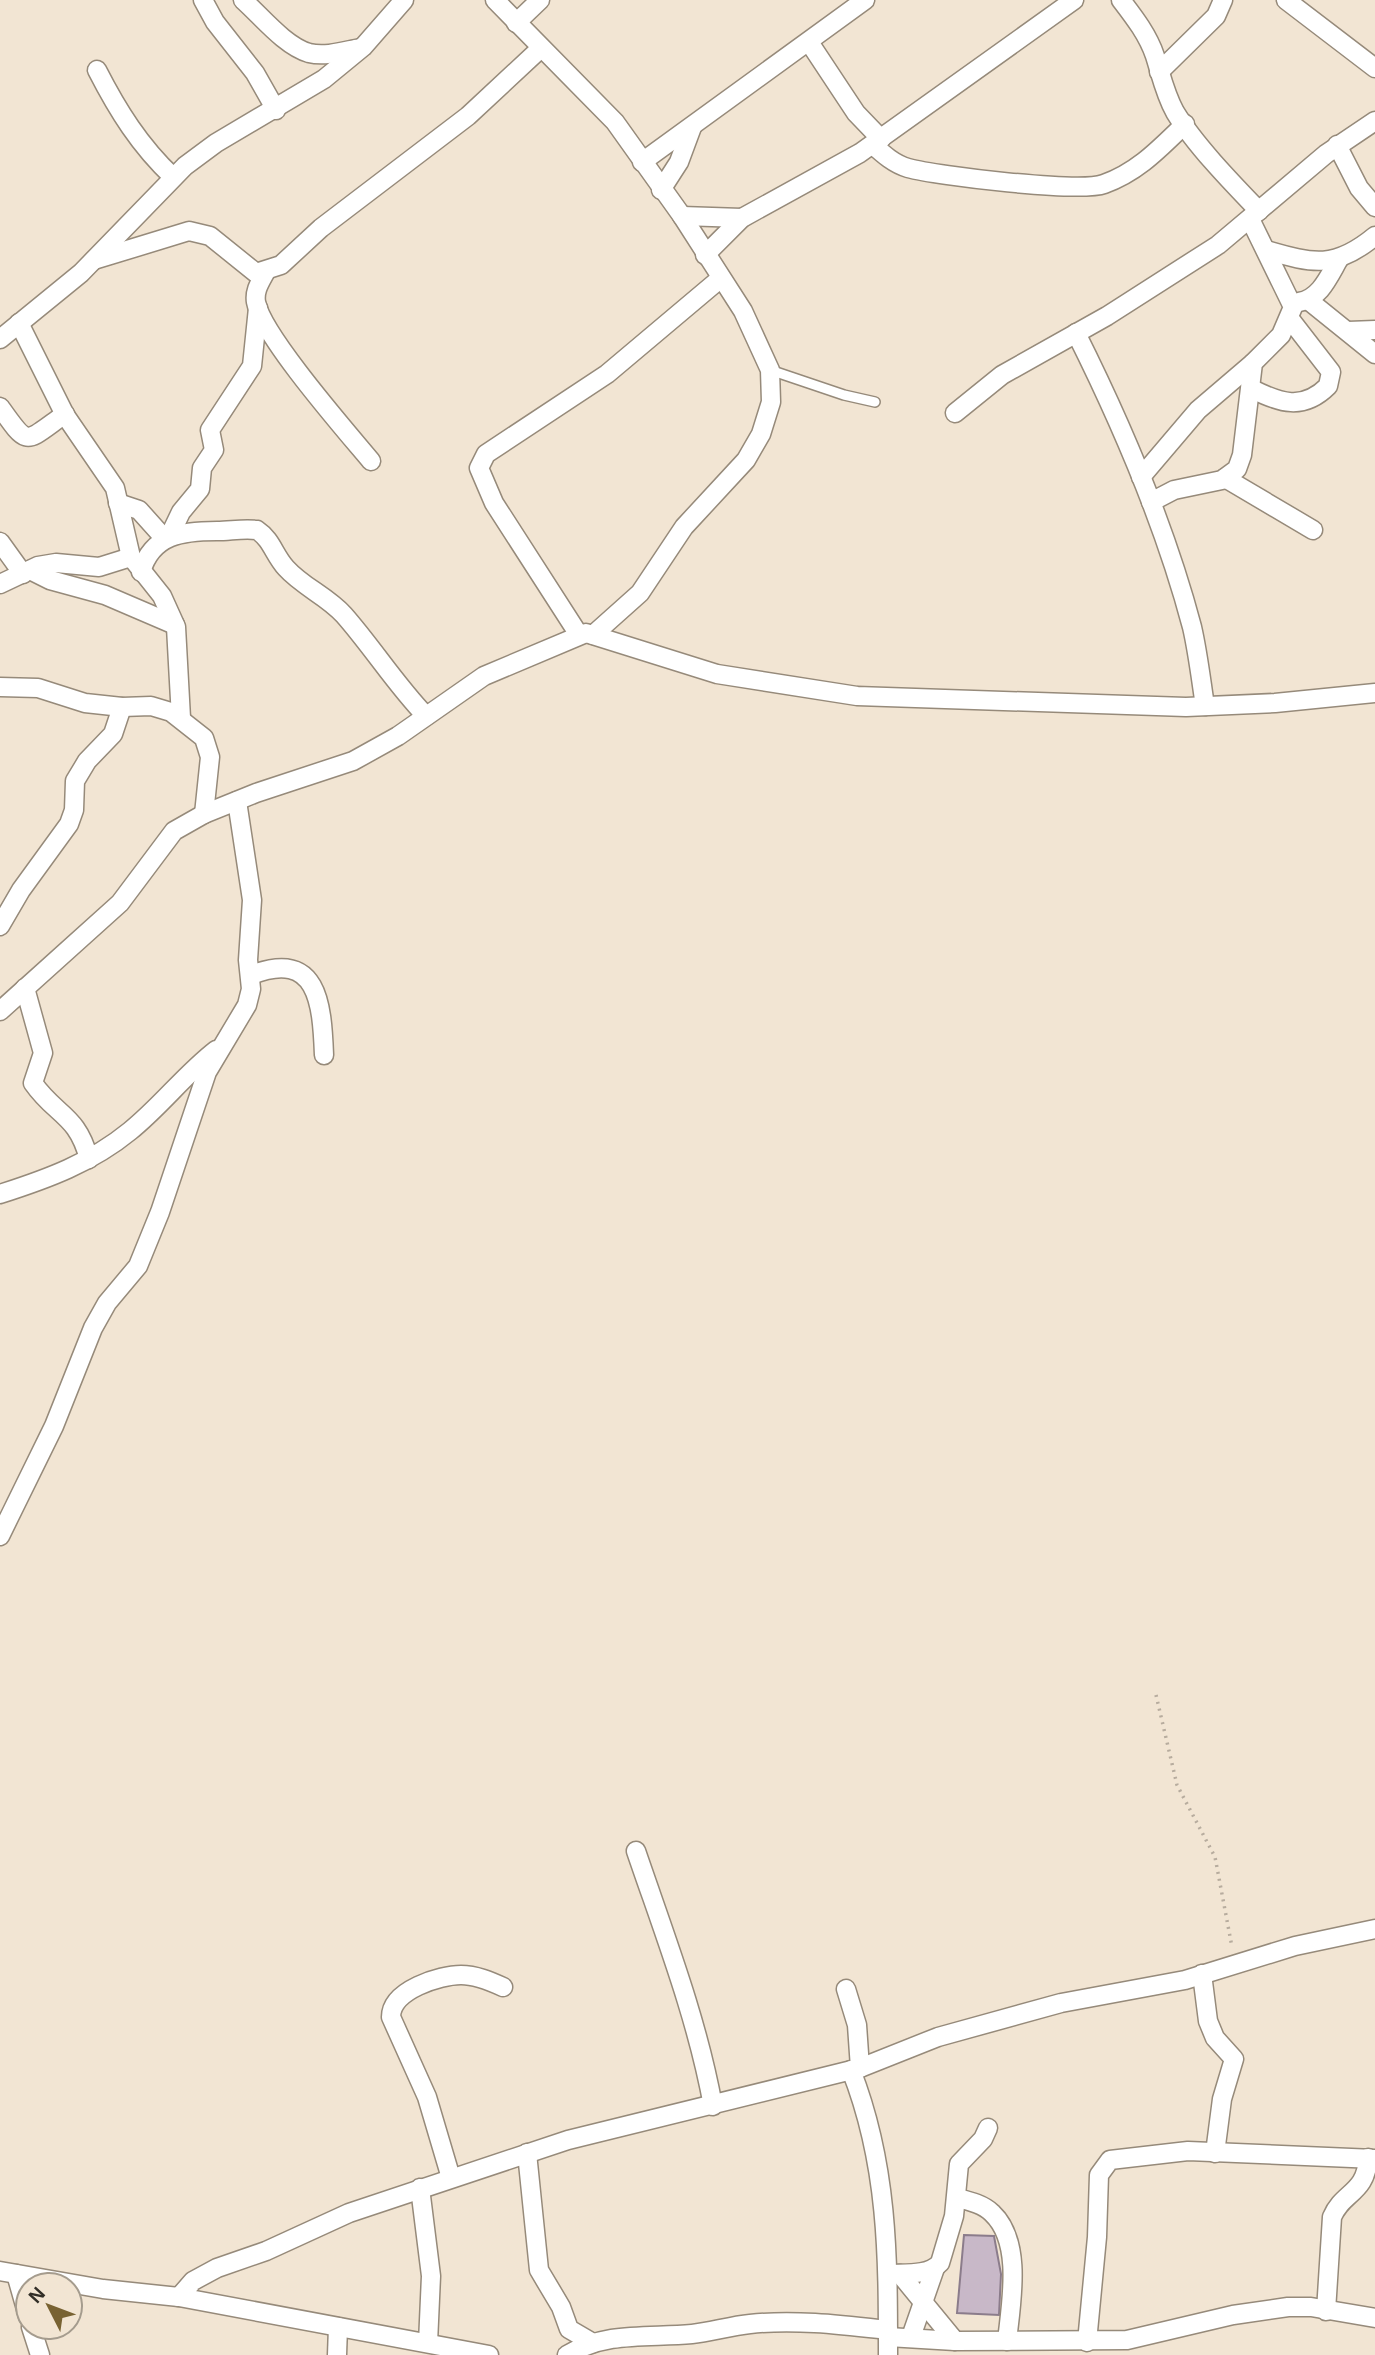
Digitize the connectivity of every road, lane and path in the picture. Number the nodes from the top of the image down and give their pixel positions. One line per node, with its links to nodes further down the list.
1 (203, 0): 18 (street)
2 (243, 0): 13 (street)
3 (404, 0): 13 (street)
4 (495, 0): 11 (street)
5 (540, 0): 11 (street)
6 (865, 0): 12 (street)
7 (1074, 0): 22 (street)
8 (1121, 0): 17 (street)
9 (1223, 0): 17 (street)
10 (1286, 0): 15 (street)
11 (516, 23): 14 (street)
12 (808, 41): 21 (street); 22 (street)
13 (363, 47): 18 (street)
14 (541, 48): 24 (street); 36 (street)
15 (1375, 68)
16 (97, 70): 25 (street)
17 (1159, 72): 20 (street)
18 (276, 110): 25 (street)
19 (1375, 121): 23 (street)
20 (1185, 124): 22 (street); 28 (street)
21 (692, 127): 24 (street); 26 (street)
22 (877, 142): 30 (street)
23 (1337, 145): 27 (street); 28 (street)
24 (642, 162): 26 (street)
25 (173, 177): 35 (street)
26 (661, 190): 29 (street)
27 (1375, 207)
28 (1255, 215): 32 (street); 43 (street)
29 (682, 216): 30 (street); 33 (street)
30 (742, 218): 33 (street)
31 (1375, 236): 34 (street)
32 (1266, 250): 34 (street); 38 (street)
33 (705, 255): 37 (street)
34 (1339, 259): 38 (street)
35 (94, 260): 36 (street); 40 (street)
36 (266, 271): 39 (street)
37 (721, 278): 47 (street); 65 (street)
38 (1297, 307): 42 (street); 46 (street); 48 (street)
39 (258, 308): 53 (street); 59 (street)
40 (19, 323): 44 (street); 52 (street)
41 (1375, 330): 42 (street)
42 (1348, 331): 45 (street)
43 (1076, 333): 51 (street); 54 (street)
44 (0, 339)
45 (1375, 354)
46 (1253, 363): 48 (street); 54 (street)
47 (770, 370): 49 (lane); 65 (street)
48 (1252, 389): 55 (street)
49 (875, 402)
50 (0, 407): 52 (street)
51 (955, 413)
52 (65, 414): 57 (street)
53 (371, 461)
54 (1141, 477): 56 (street)
55 (1225, 478): 56 (street); 58 (street)
56 (1151, 502): 68 (street)
57 (118, 503): 59 (street); 61 (street)
58 (1313, 530)
59 (167, 538): 61 (street); 70 (street)
60 (0, 542): 62 (street)
61 (136, 565): 62 (street); 64 (street)
62 (26, 572): 63 (street); 64 (street)
63 (0, 584)
64 (175, 625): 71 (street)
65 (586, 635): 68 (street); 70 (street)
66 (0, 687): 69 (street)
67 (1375, 693): 68 (street)
68 (1205, 706)
69 (122, 708): 71 (street); 74 (street)
70 (426, 716): 72 (street)
71 (181, 718): 73 (street)
72 (237, 801): 73 (street); 75 (street)
73 (204, 814): 76 (street)
74 (0, 926)
75 (251, 975): 78 (street); 79 (street)
76 (25, 988): 77 (street); 80 (street)
77 (4, 1000)
78 (225, 1044): 80 (street); 82 (street)
79 (324, 1055)
80 (89, 1160): 81 (street)
81 (0, 1194)
82 (0, 1536)
83 (1156, 1695): 86 (path)
84 (636, 1851): 91 (street)
85 (1375, 1928): 86 (street)
86 (1233, 1963): 87 (street)
87 (1202, 1974): 90 (street); 94 (street)
88 (503, 1987): 96 (street)
89 (846, 1989): 90 (street)
90 (856, 2069): 91 (street); 101 (street)
91 (713, 2106): 93 (street)
92 (988, 2128): 98 (street)
93 (527, 2153): 96 (street); 112 (street)
94 (1215, 2153): 95 (street); 110 (street)
95 (1372, 2158): 104 (street)
96 (451, 2178): 97 (street)
97 (420, 2188): 102 (street); 111 (street)
98 (957, 2198): 99 (street); 113 (street)
99 (935, 2268): 101 (street); 103 (street)
100 (8, 2273): 102 (street)
101 (894, 2274): 103 (street); 108 (street)
102 (179, 2297): 106 (street)
103 (924, 2305): 107 (street); 109 (street)
104 (1326, 2311): 105 (street); 110 (street)
105 (1375, 2318)
106 (338, 2327): 111 (street); 114 (street)
107 (911, 2337): 108 (street); 109 (street)
108 (888, 2341): 112 (street)
109 (955, 2341): 113 (street)
110 (1087, 2342): 113 (street)
111 (428, 2343): 115 (street)
112 (593, 2343): 116 (street)
113 (1012, 2346)
114 (337, 2355)
115 (489, 2355)
116 (567, 2355)

